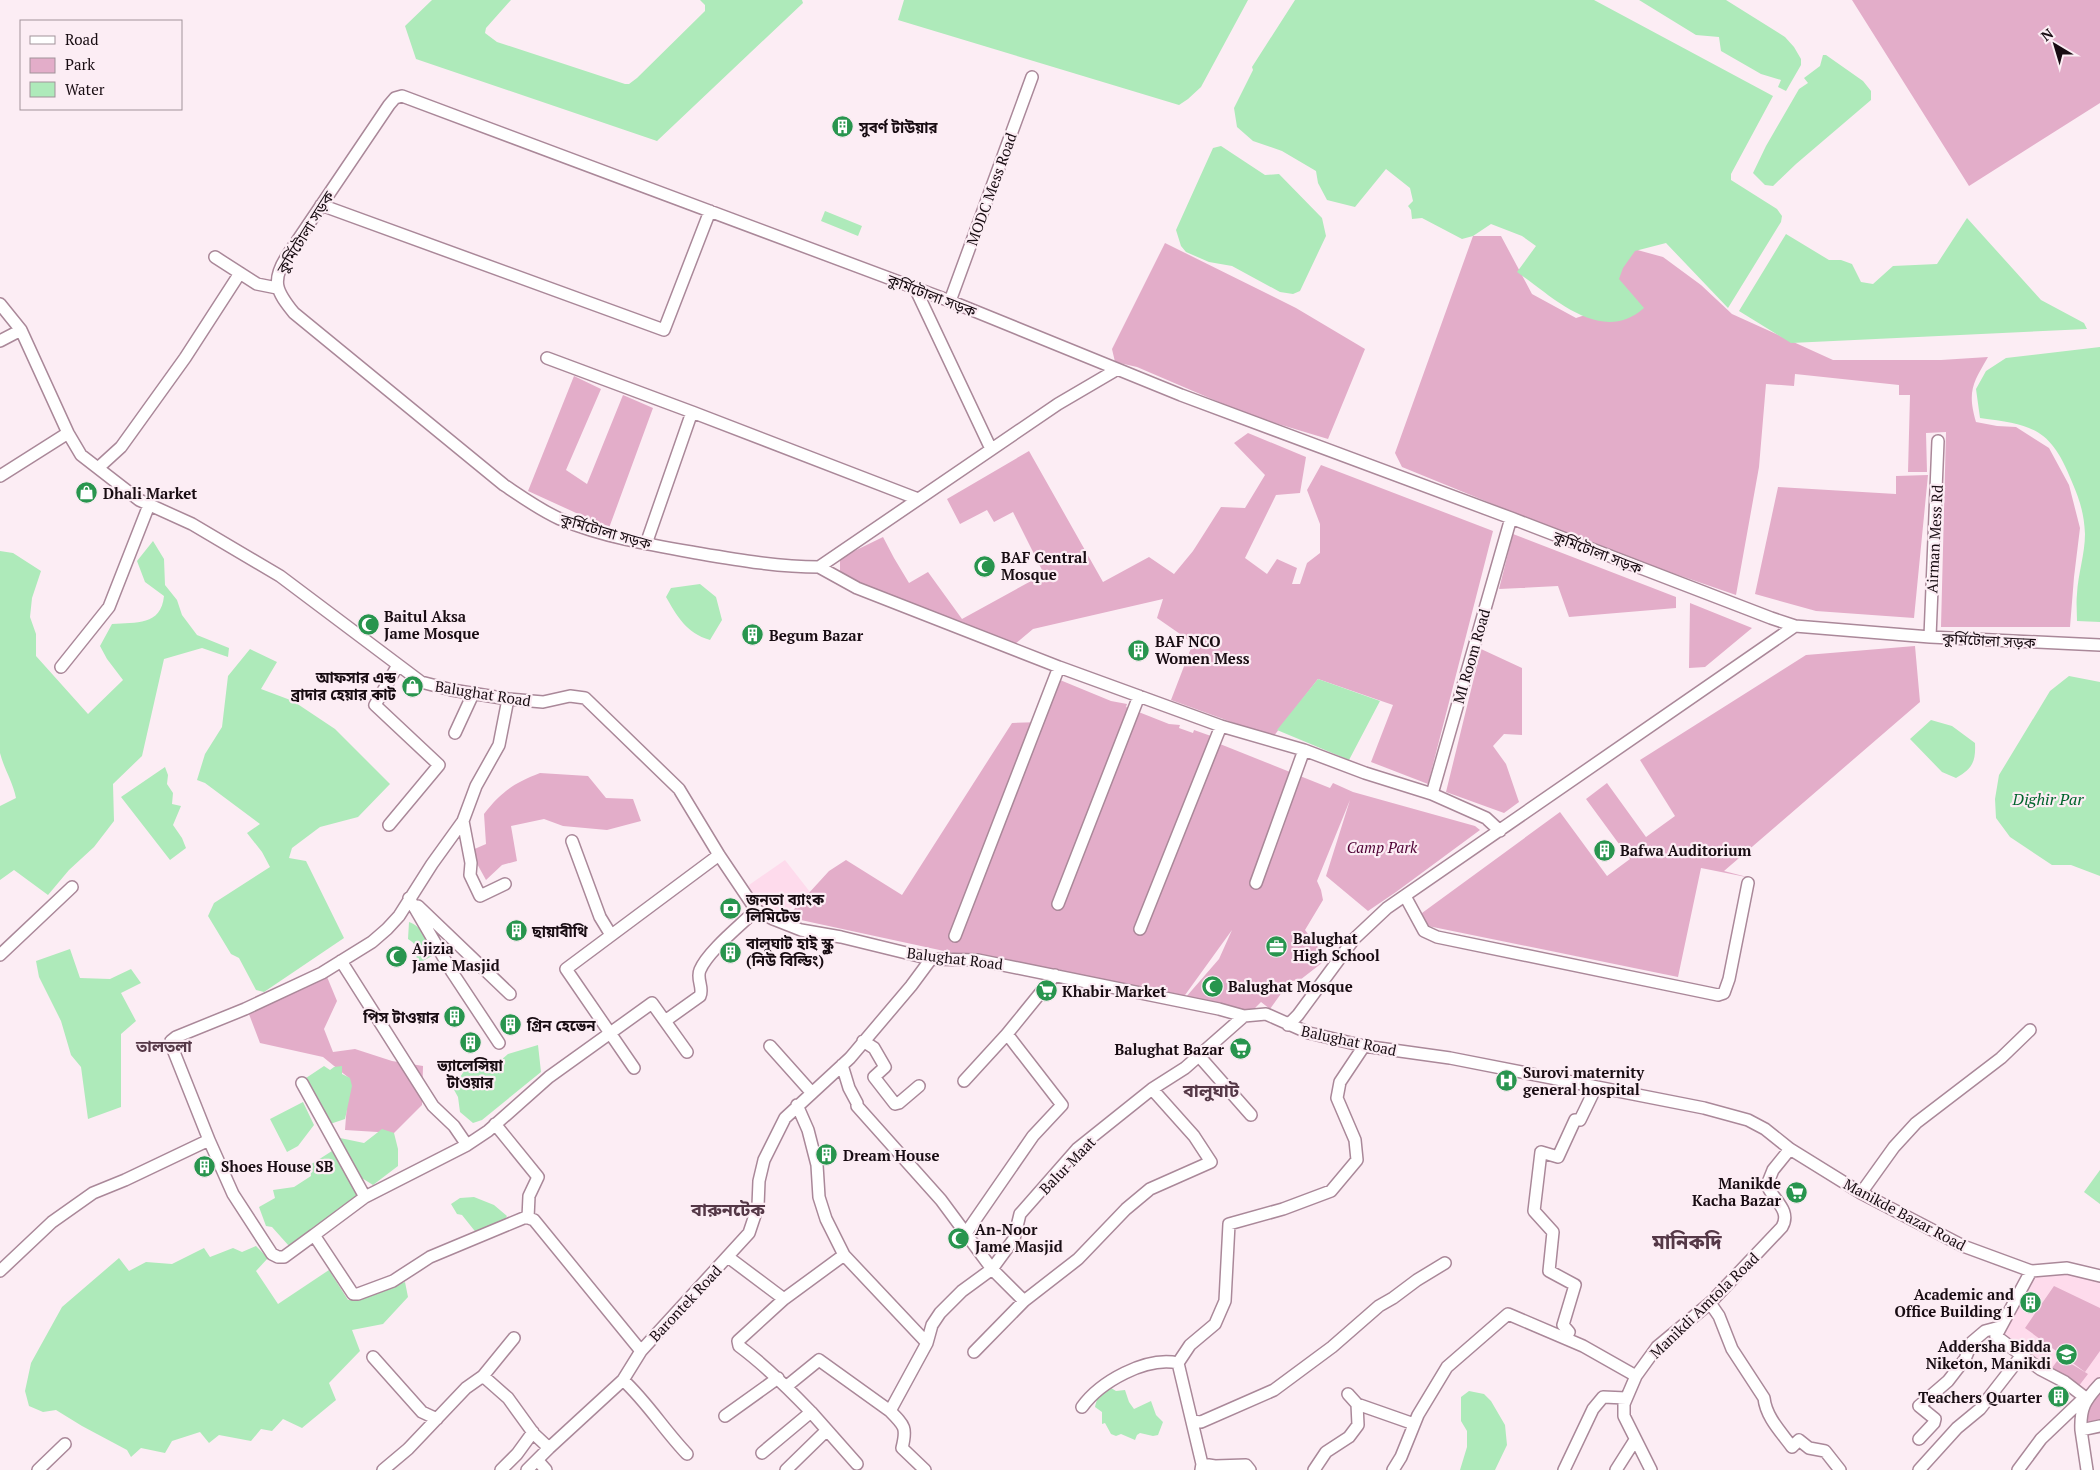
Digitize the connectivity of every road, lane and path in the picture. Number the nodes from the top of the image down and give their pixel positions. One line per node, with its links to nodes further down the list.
1 (1032, 77): 8 (street, MODC Mess Road)
2 (320, 206): 3 (street, কুর্মিটোলা সড়ক); 3 (street); 6 (street, কুর্মিটোলা সড়ক)
3 (710, 211): 7 (street, কুর্মিটোলা সড়ক)
4 (215, 256): 5 (street)
5 (240, 273): 6 (street); 18 (street)
6 (277, 288): 23 (street, কুর্মিটোলা সড়ক)
7 (915, 288): 8 (street, কুর্মিটোলা সড়ক); 17 (street)
8 (950, 301): 13 (street, কুর্মিটোলা সড়ক)
9 (0, 304): 10 (street, Balughat Road)
10 (21, 330): 11 (street); 15 (street, Balughat Road)
11 (0, 341)
12 (548, 358): 14 (street)
13 (1116, 370): 17 (street); 22 (street, কুর্মিটোলা সড়ক)
14 (692, 412): 20 (street); 23 (street)
15 (68, 433): 18 (street, Balughat Road); 19 (street)
16 (1938, 441): 26 (street, Airman Mess Rd)
17 (991, 449): 20 (street)
18 (98, 468): 21 (street, Balughat Road)
19 (0, 476)
20 (918, 499): 24 (street)
21 (149, 505): 28 (street, Balughat Road); 29 (street)
22 (1511, 518): 25 (street, কুর্মিটোলা সড়ক); 37 (street, MI Room Road)
23 (646, 544): 24 (street, কুর্মিটোলা সড়ক)
24 (819, 567): 30 (street)
25 (1795, 626): 26 (street, কুর্মিটোলা সড়ক); 40 (street)
26 (1930, 637): 27 (street, কুর্মিটোলা সড়ক)
27 (2100, 645)
28 (398, 665): 31 (street, Balughat Road); 39 (street)
29 (61, 667)
30 (1059, 667): 32 (street); 53 (street)
31 (473, 694): 33 (street, Balughat Road); 35 (street)
32 (1139, 696): 34 (street); 49 (street)
33 (508, 699): 38 (street); 42 (street, Balughat Road)
34 (1221, 726): 36 (street); 51 (street)
35 (455, 734)
36 (1304, 750): 37 (street); 43 (street)
37 (1432, 794): 40 (street)
38 (463, 821): 45 (street); 48 (street)
39 (389, 825)
40 (1500, 831): 47 (street)
41 (572, 841): 52 (street)
42 (719, 854): 50 (street, Balughat Road); 52 (street)
43 (1256, 883)
44 (1748, 883): 47 (street)
45 (505, 884)
46 (72, 887): 54 (street)
47 (1405, 896): 61 (street)
48 (410, 898): 56 (street); 58 (street); 66 (street)
49 (1058, 904)
50 (756, 910): 55 (street, Balughat Road); 60 (street)
51 (1140, 929)
52 (611, 935): 63 (street)
53 (955, 936)
54 (0, 955)
55 (931, 959): 57 (street, Balughat Road); 65 (street, Barontek Road)
56 (341, 961): 82 (street); 83 (street)
57 (1055, 976): 59 (street, Balughat Road); 64 (street)
58 (510, 994)
59 (1244, 1016): 61 (street, Balughat Road); 70 (street, Balur Maat)
60 (665, 1021): 63 (street); 69 (street)
61 (1288, 1025): 68 (street, Balughat Road)
62 (2030, 1030): 85 (street)
63 (610, 1033): 72 (street); 81 (street)
64 (1007, 1034): 73 (street); 88 (street)
65 (863, 1041): 71 (street, Barontek Road); 75 (street)
66 (499, 1043)
67 (770, 1046): 78 (street)
68 (1364, 1046): 76 (street, Balughat Road); 108 (street)
69 (687, 1052)
70 (1198, 1056): 77 (street, Balur Maat); 80 (street)
71 (842, 1065): 78 (street, Barontek Road); 88 (street)
72 (634, 1068)
73 (964, 1082)
74 (302, 1083): 86 (street)
75 (919, 1086)
76 (1596, 1087): 84 (street, Balughat Road); 102 (street)
77 (1152, 1089): 94 (street, Balur Maat); 98 (street)
78 (812, 1092): 79 (street, Barontek Road)
79 (797, 1105): 90 (street); 91 (street, Barontek Road)
80 (1251, 1115)
81 (495, 1124): 83 (street); 87 (street)
82 (209, 1140): 89 (street); 93 (street)
83 (468, 1145): 86 (street)
84 (1790, 1148): 85 (street, Manikde Bazar Road); 99 (street, Manikdi Amtola Road)
85 (1861, 1193): 95 (street, Manikde Bazar Road)
86 (365, 1197): 89 (street)
87 (528, 1218): 89 (street); 104 (street)
88 (966, 1233): 94 (street)
89 (314, 1235)
90 (844, 1255): 97 (street); 103 (street)
91 (728, 1257): 97 (street); 104 (street, Barontek Road)
92 (1445, 1263): 124 (street)
93 (1, 1267)
94 (992, 1269): 98 (street); 103 (street, Balur Maat)
95 (2031, 1271): 96 (street, Manikde Bazar Road); 100 (street)
96 (2100, 1276)
97 (784, 1299): 111 (street)
98 (1024, 1301): 105 (street)
99 (1710, 1303): 110 (street, Manikdi Amtola Road); 155 (street)
100 (2000, 1327): 106 (street); 126 (street)
101 (514, 1338): 109 (street)
102 (1566, 1338): 110 (street); 125 (street)
103 (926, 1343): 120 (street, Balur Maat)
104 (641, 1351): 112 (street, Barontek Road)
105 (974, 1352)
106 (2022, 1355): 117 (street); 133 (street)
107 (373, 1357): 123 (street)
108 (1178, 1363): 119 (street); 124 (street)
109 (482, 1376): 123 (street); 130 (street)
110 (1636, 1376): 116 (street, Manikdi Amtola Road)
111 (778, 1378): 114 (street); 122 (street)
112 (623, 1380): 135 (street, Barontek Road); 137 (street)
113 (2100, 1384): 117 (street)
114 (787, 1386): 120 (street); 121 (street)
115 (1348, 1394): 118 (street)
116 (1626, 1398): 132 (street, Manikdi Amtola Road); 152 (street)
117 (2085, 1399): 129 (street); 157 (street)
118 (1357, 1404): 125 (street); 150 (street)
119 (1082, 1407)
120 (890, 1411): 148 (street)
121 (811, 1412): 128 (street); 136 (street)
122 (725, 1416)
123 (437, 1419): 143 (street)
124 (1192, 1421): 141 (street)
125 (1414, 1424): 151 (street)
126 (1933, 1424): 131 (street); 133 (street)
127 (2100, 1426): 129 (street)
128 (827, 1430): 139 (street); 140 (street)
129 (2081, 1430): 158 (street)
130 (533, 1432): 135 (street); 144 (street)
131 (1919, 1439)
132 (1635, 1440): 153 (street); 154 (street, Manikdi Amtola Road)
133 (1945, 1442): 156 (street)
134 (66, 1444): 142 (street)
135 (548, 1448): 138 (street, Barontek Road)
136 (762, 1453)
137 (687, 1454)
138 (538, 1461): 145 (street, Barontek Road); 146 (street)
139 (857, 1464)
140 (799, 1466): 147 (street)
141 (1201, 1467): 149 (street)
142 (38, 1470)
143 (383, 1470)
144 (501, 1470)
145 (527, 1470)
146 (546, 1470)
147 (786, 1470)
148 (925, 1470)
149 (1250, 1470)
150 (1314, 1470)
151 (1393, 1470)
152 (1564, 1470)
153 (1616, 1470)
154 (1652, 1470)
155 (1840, 1470)
156 (1919, 1470)
157 (2018, 1470)
158 (2087, 1470)

